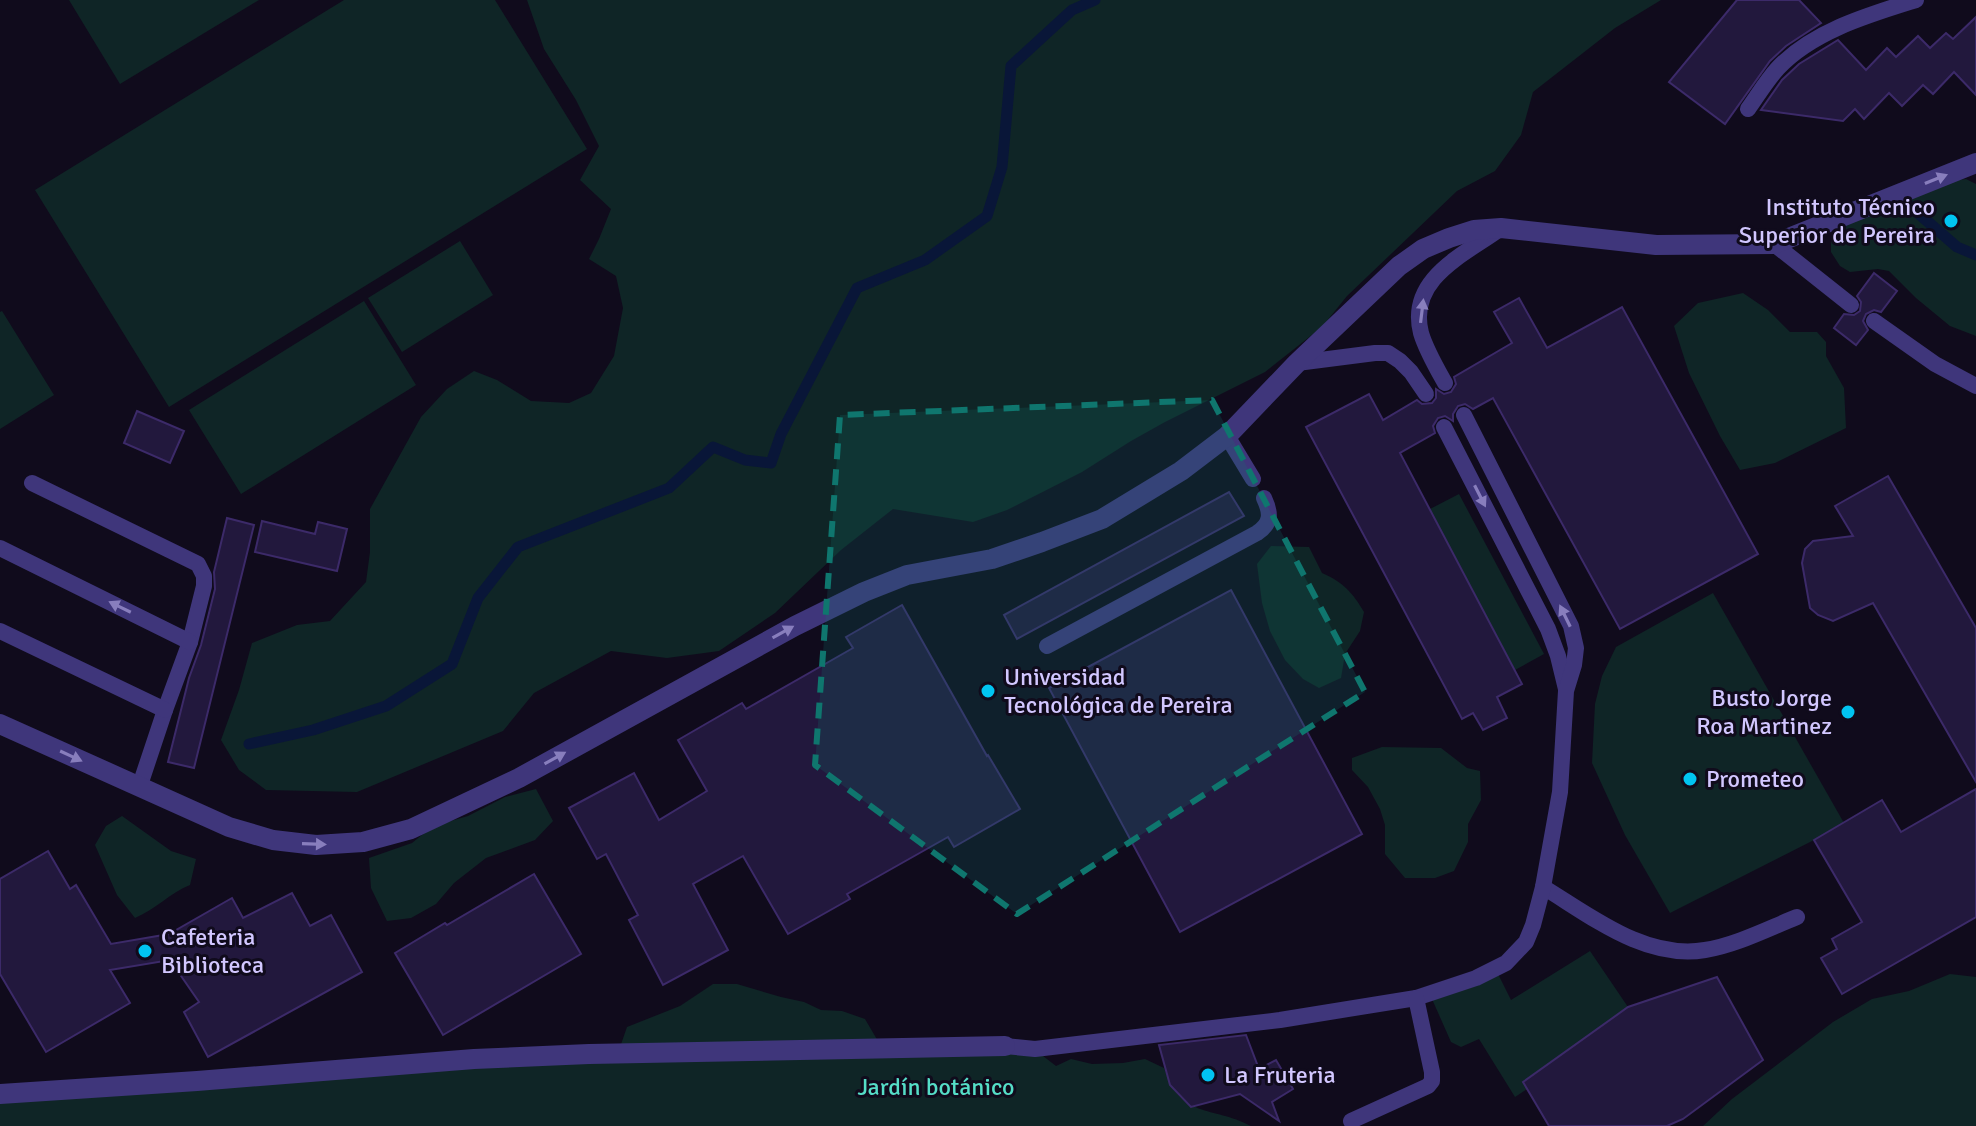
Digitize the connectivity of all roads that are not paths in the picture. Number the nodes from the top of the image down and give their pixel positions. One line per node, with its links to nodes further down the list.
1 (1916, 0): 2 (lane)
2 (1748, 109)
3 (1976, 163): 5 (street, one-way to 3)
4 (1501, 228): 5 (street); 8 (street); 9 (lane, one-way to 4)
5 (1774, 244): 6 (lane)
6 (1851, 305)
7 (1874, 321): 10 (lane)
8 (1297, 363): 11 (lane); 14 (street)
9 (1445, 383)
10 (1976, 386)
11 (1426, 394)
12 (1464, 415): 22 (lane, one-way to 12)
13 (1444, 427): 22 (lane, one-way to 22)
14 (1227, 436): 15 (lane); 25 (street, one-way to 14)
15 (1253, 479)
16 (32, 483): 20 (lane)
17 (1264, 498): 21 (lane)
18 (0, 548): 20 (lane, one-way to 18)
19 (0, 631): 23 (lane)
20 (190, 642): 23 (lane)
21 (1047, 646)
22 (1566, 691): 26 (lane)
23 (165, 710): 25 (lane)
24 (0, 724): 25 (street, one-way to 25)
25 (139, 788)
26 (1543, 887): 27 (lane); 28 (lane)
27 (1797, 917)
28 (1416, 998): 29 (lane); 31 (lane)
29 (1005, 1046): 30 (street)
30 (0, 1094)
31 (1351, 1121)

